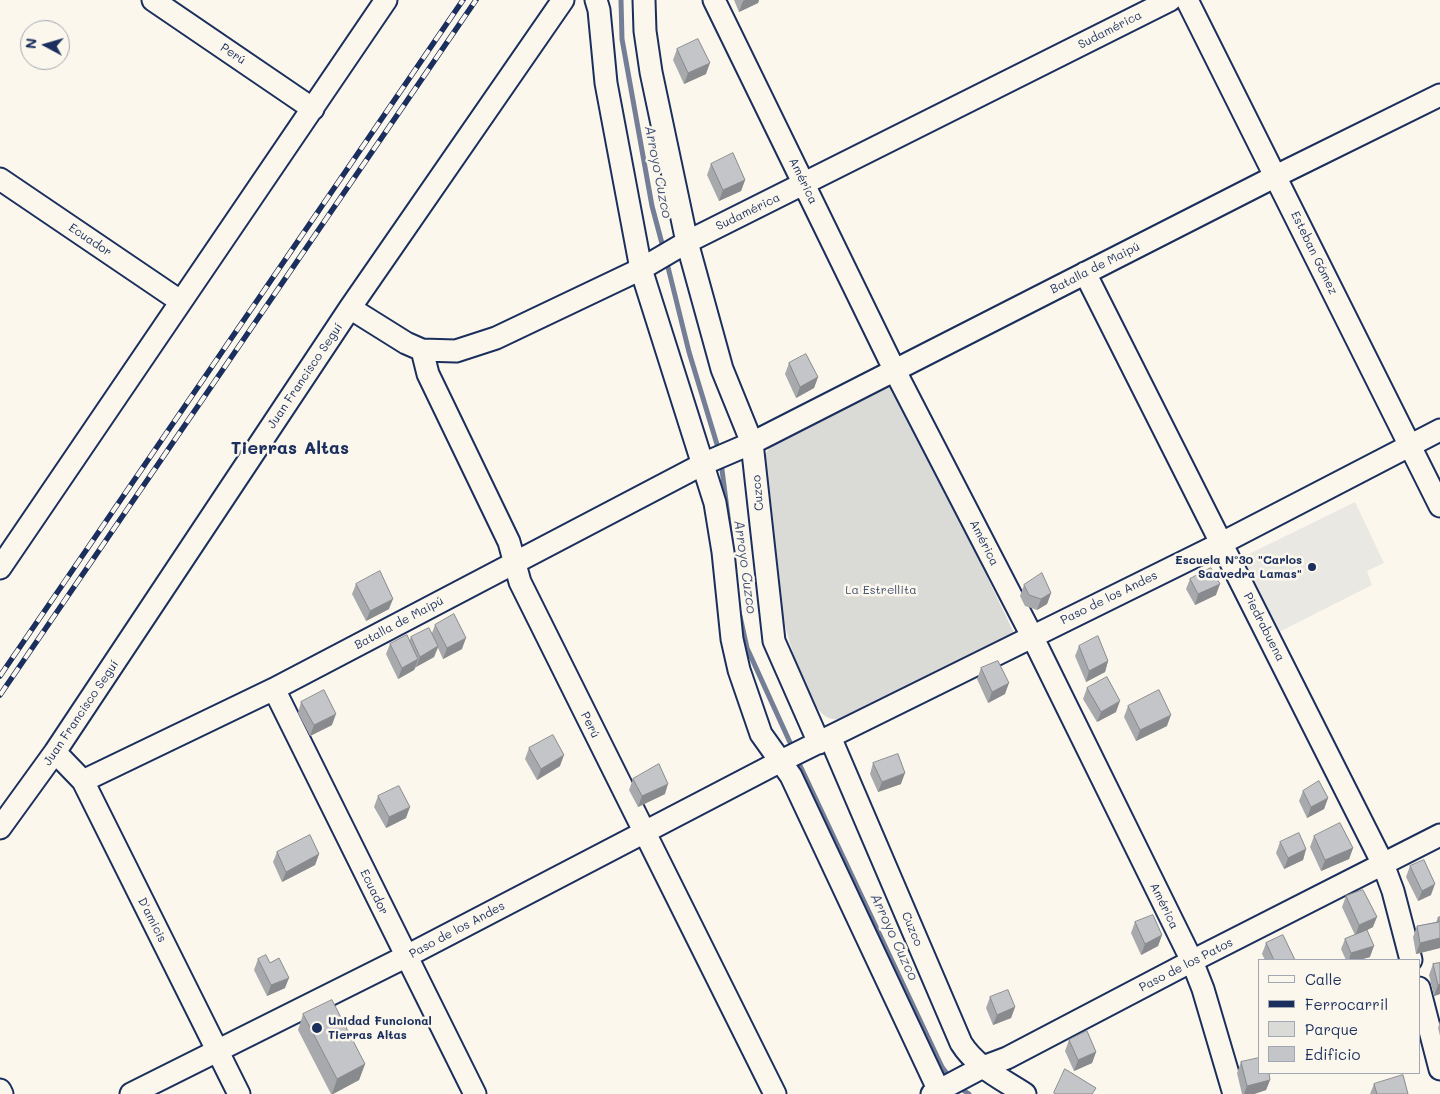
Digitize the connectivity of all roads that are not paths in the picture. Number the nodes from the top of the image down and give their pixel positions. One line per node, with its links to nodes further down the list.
1 (153, 0): 10 (street, Perú)
2 (386, 0): 10 (street)
3 (563, 0): 18 (street, Juan Francisco Seguí)
4 (596, 0): 15 (street)
5 (644, 0): 14 (street, Cuzco)
6 (714, 0): 13 (street, América)
7 (1170, 0): 13 (street, Sudamérica)
8 (1187, 0): 11 (street, Esteban Gómez)
9 (1440, 95): 11 (street, Batalla de Maipú)
10 (313, 109): 17 (street)
11 (1276, 176): 16 (street, Batalla de Maipú); 23 (street, Esteban Gómez)
12 (0, 180): 17 (street, Ecuador)
13 (805, 184): 14 (street, Sudamérica); 20 (street, América)
14 (682, 246): 15 (street, Sudamérica); 22 (street, Cuzco)
15 (646, 266): 19 (street, Sudamérica); 24 (street)
16 (1085, 273): 20 (street, Batalla de Maipú); 26 (street, Piedrabuena)
17 (180, 300): 28 (street)
18 (350, 308): 19 (street, Sudamérica); 32 (street, Juan Francisco Seguí)
19 (422, 350): 27 (street, Perú)
20 (895, 371): 22 (street, Batalla de Maipú); 29 (street, América)
21 (1440, 430): 23 (street, Paso de los Andes)
22 (752, 443): 24 (street, Batalla de Maipú); 31 (street, Cuzco)
23 (1410, 445): 25 (street, Esteban Gómez); 26 (street, Paso de los Andes)
24 (707, 462): 27 (street, Batalla de Maipú); 31 (street)
25 (1440, 506)
26 (1222, 543): 29 (street, Paso de los Andes); 37 (street, Piedrabuena)
27 (514, 562): 30 (street, Batalla de Maipú); 35 (street, Perú)
28 (0, 568)
29 (1032, 636): 31 (street, Paso de los Andes); 40 (street, América)
30 (274, 689): 33 (street, Batalla de Maipú); 38 (street, Ecuador)
31 (804, 750): 35 (street, Paso de los Andes); 44 (street, Cuzco); 46 (street)
32 (55, 752): 33 (street, D'amicis); 34 (street, Juan Francisco Seguí)
33 (83, 781): 42 (street, D'amicis)
34 (0, 828)
35 (643, 832): 38 (street, Paso de los Andes); 51 (street, Perú)
36 (1440, 835): 37 (street, Paso de los Patos)
37 (1383, 864): 39 (street, Piedrabuena); 40 (street, Paso de los Patos)
38 (406, 957): 42 (street, Paso de los Andes); 50 (street, Ecuador)
39 (1412, 959)
40 (1192, 961): 44 (street, Paso de los Patos); 53 (street, América)
41 (1420, 992): 43 (street)
42 (218, 1051): 48 (street, Paso de los Andes); 49 (street, D'amicis)
43 (1440, 1069)
44 (975, 1072): 46 (street, Paso de los Patos); 52 (street, Cuzco)
45 (0, 1090): 47 (street)
46 (940, 1090)
47 (2, 1094)
48 (130, 1094)
49 (239, 1094)
50 (475, 1094)
51 (775, 1094)
52 (1026, 1094)
53 (1234, 1094)

